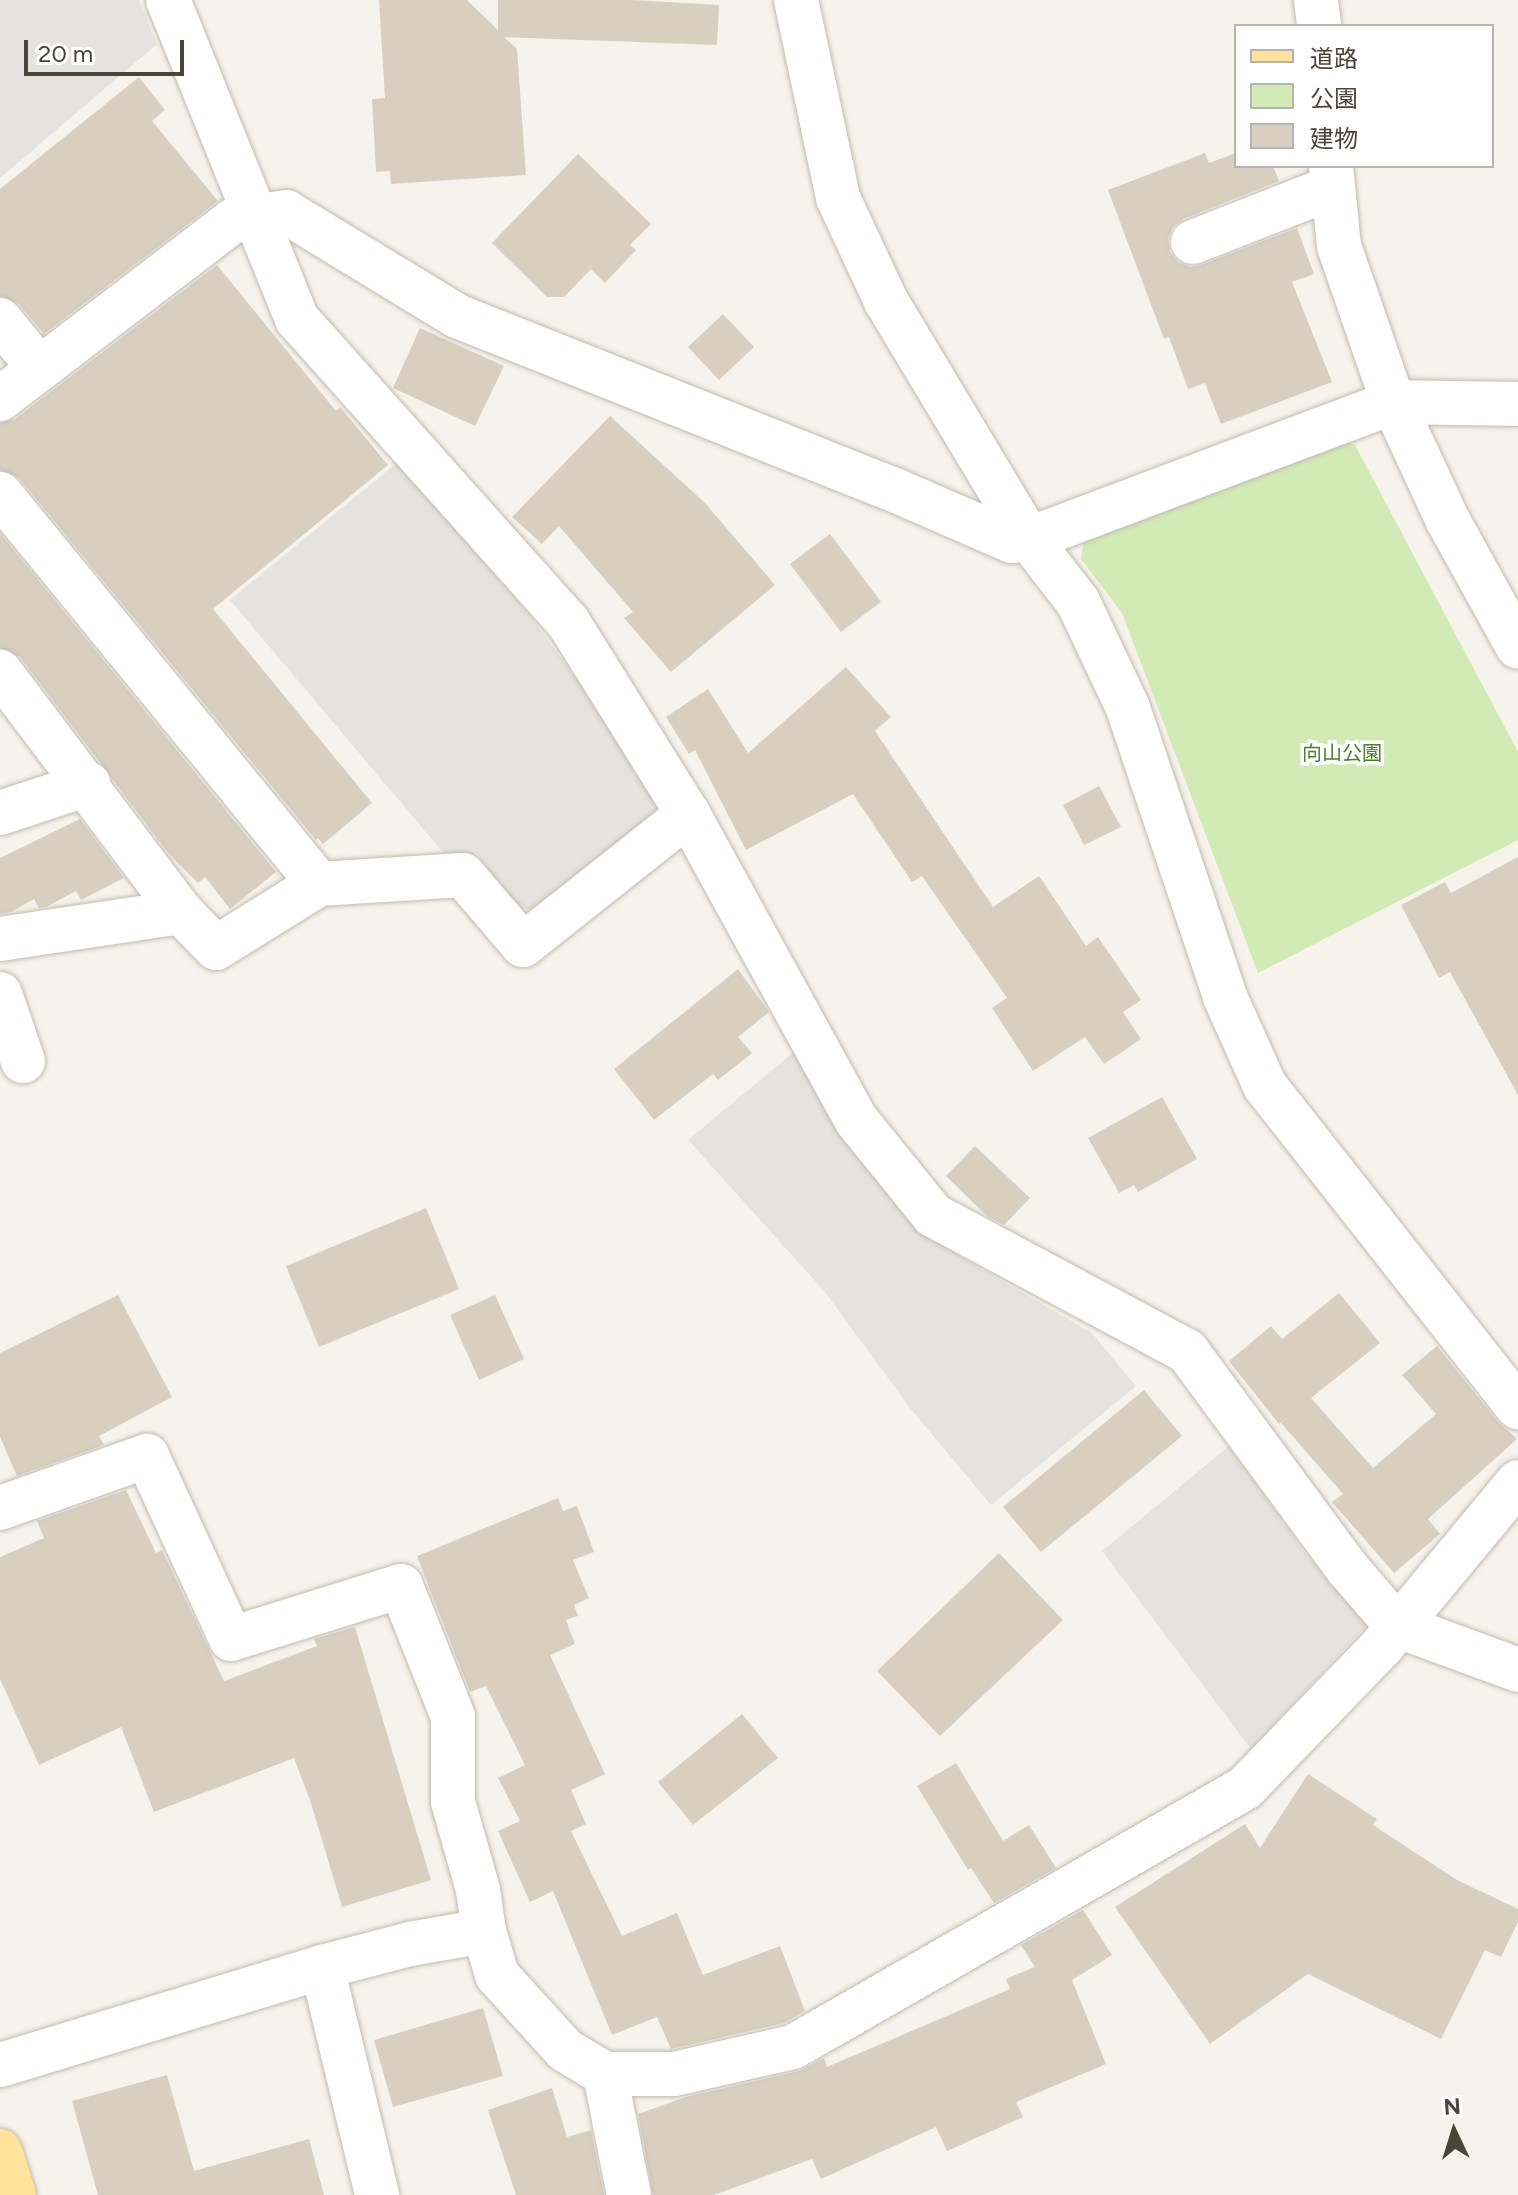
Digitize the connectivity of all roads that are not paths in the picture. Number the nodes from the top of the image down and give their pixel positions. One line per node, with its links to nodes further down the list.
1 (168, 0): 6 (street)
2 (796, 0): 14 (street)
3 (1316, 0): 4 (street)
4 (1319, 24)
5 (1332, 177): 7 (street); 11 (street)
6 (258, 217): 9 (street); 14 (street); 19 (street)
7 (1193, 242)
8 (0, 320): 9 (street)
9 (39, 368): 10 (street)
10 (0, 399)
11 (1393, 402): 12 (street); 14 (street); 15 (street)
12 (1518, 404)
13 (0, 494): 20 (street)
14 (1029, 539): 25 (street)
15 (1518, 647)
16 (0, 672): 17 (street)
17 (88, 784): 18 (street); 21 (street)
18 (0, 813)
19 (688, 814): 20 (street); 28 (street)
20 (319, 884): 21 (street)
21 (181, 912): 22 (street)
22 (0, 939)
23 (0, 994): 24 (street)
24 (23, 1061)
25 (1518, 1407)
26 (1518, 1482): 28 (street)
27 (0, 1508): 30 (street)
28 (1396, 1625): 29 (street); 33 (street)
29 (1518, 1670)
30 (484, 1931): 31 (street); 33 (street)
31 (322, 1967): 32 (street); 36 (street)
32 (0, 2065)
33 (605, 2074): 37 (street)
34 (0, 2151): 35 (main road)
35 (14, 2195)
36 (377, 2195)
37 (629, 2195)

